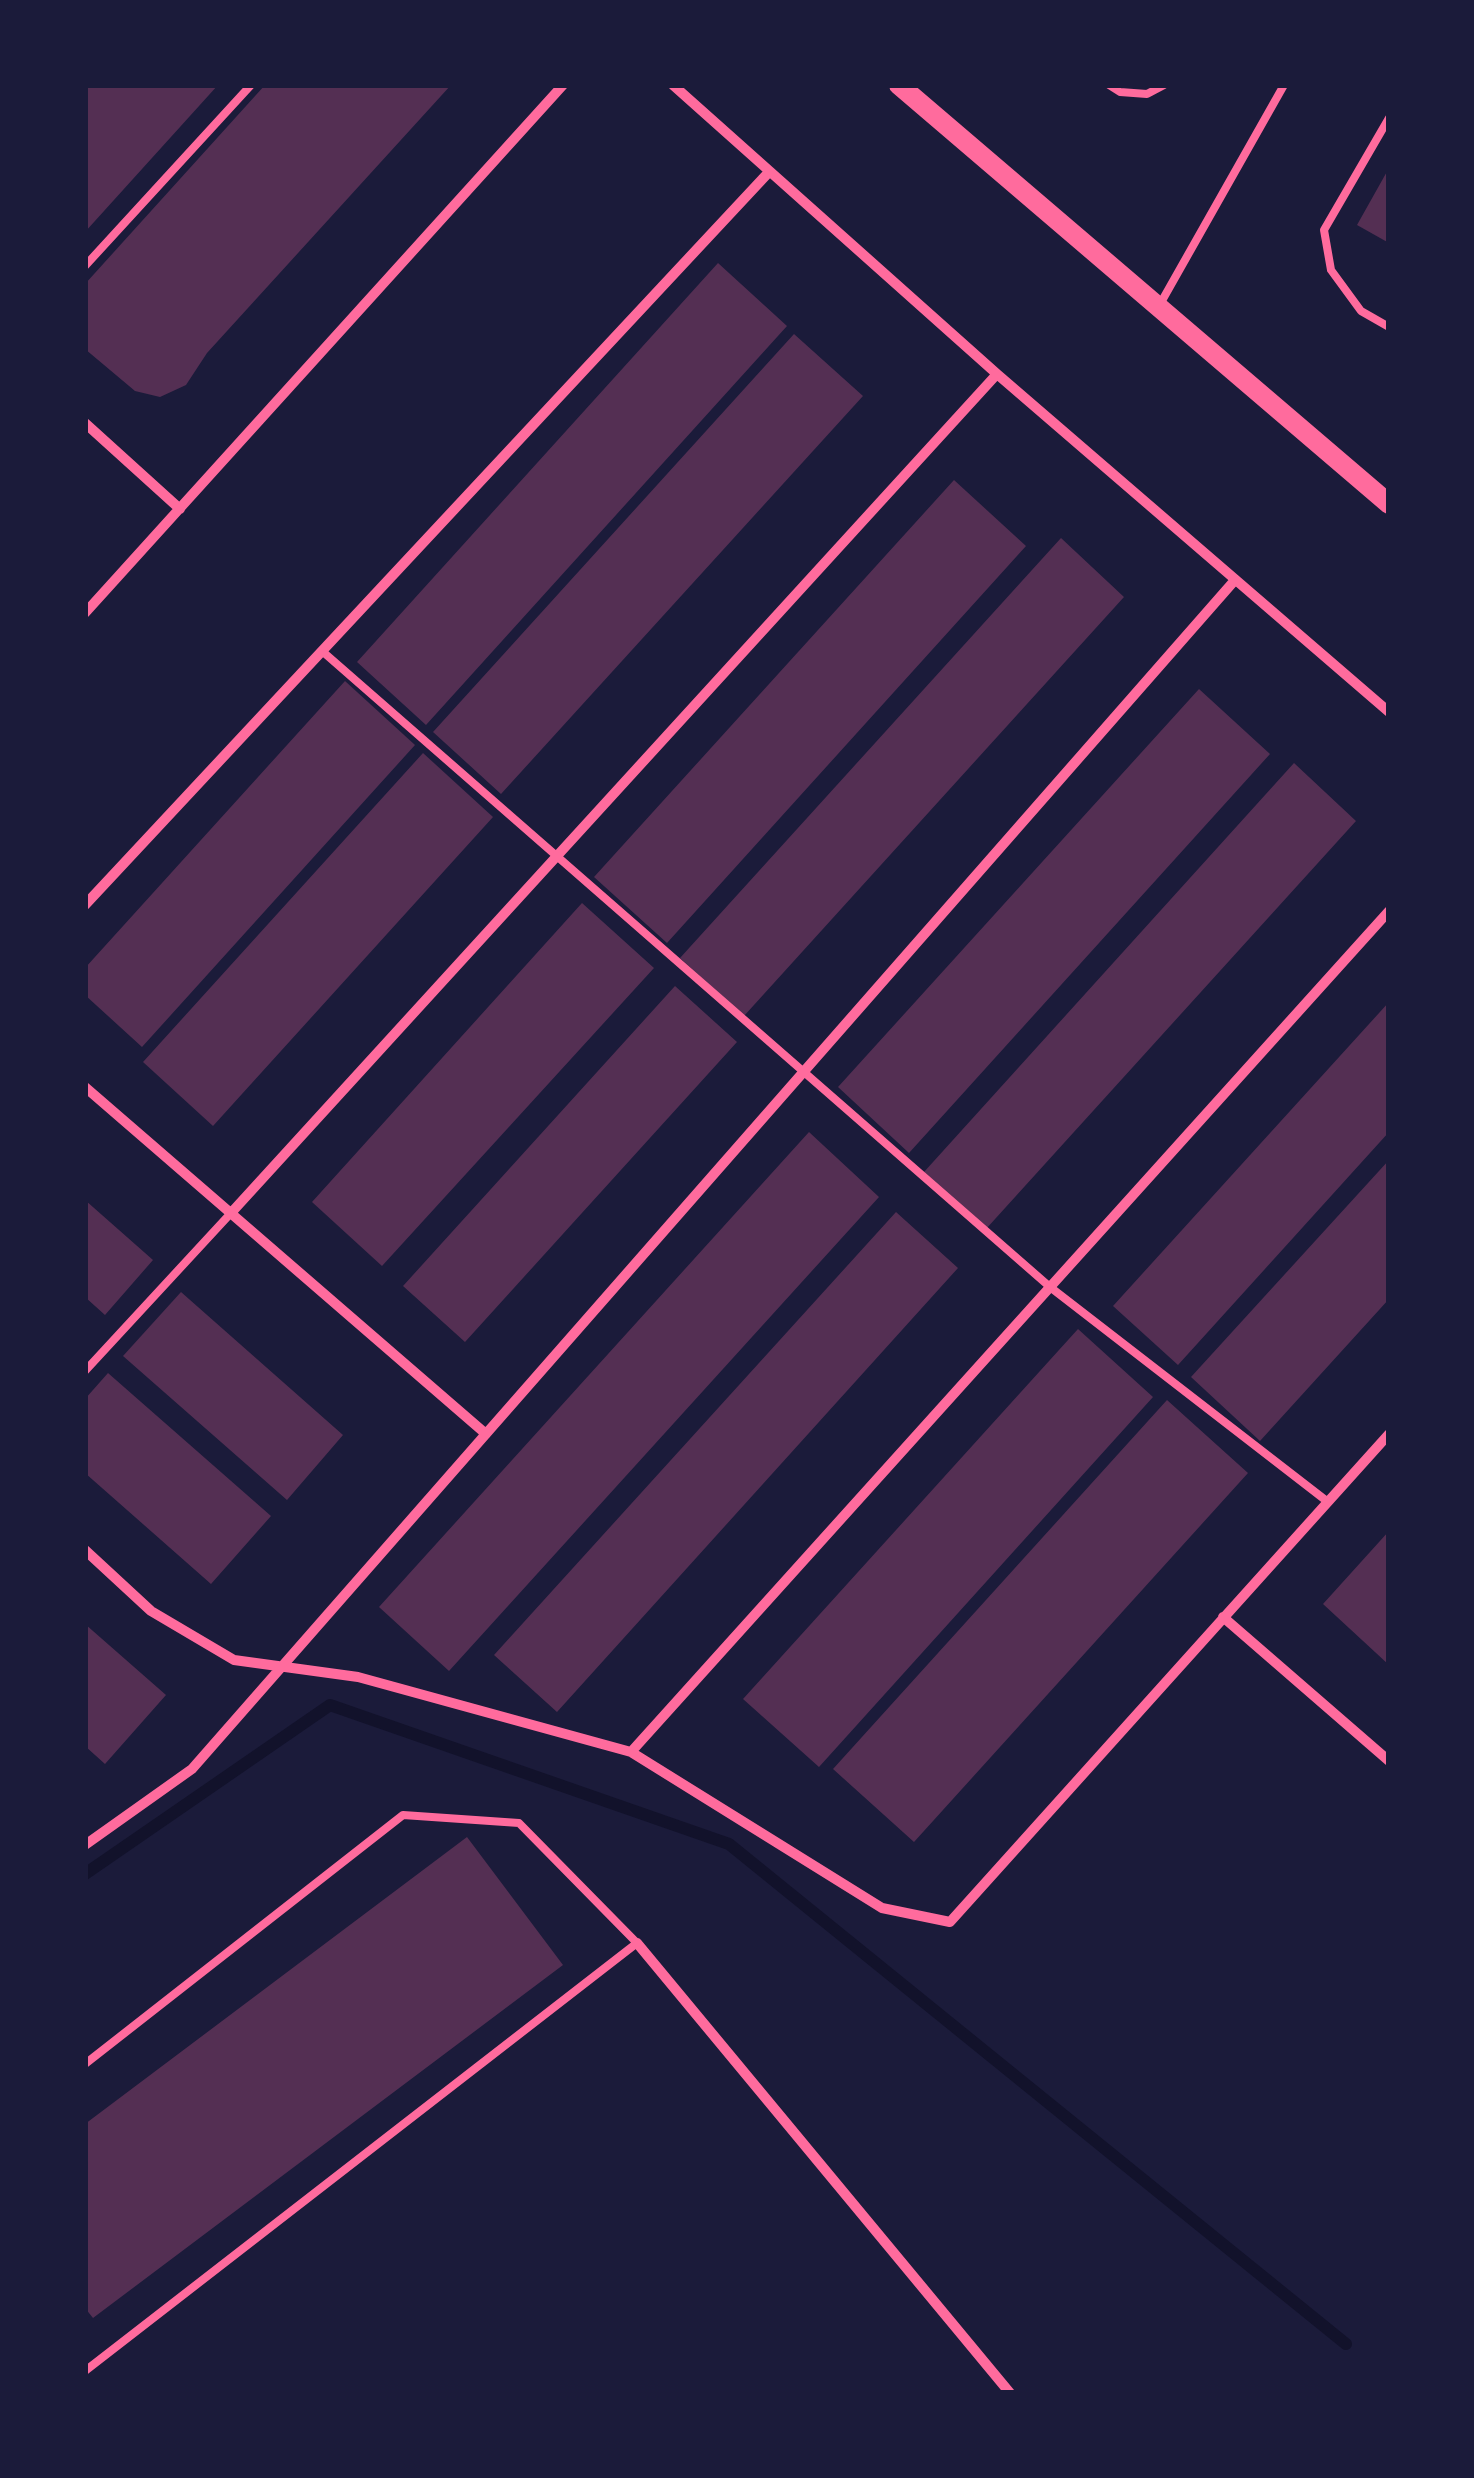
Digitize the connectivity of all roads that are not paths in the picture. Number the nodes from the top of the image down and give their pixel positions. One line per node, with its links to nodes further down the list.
1 (250, 85): 10 (lane)
2 (562, 85): 16 (street)
3 (673, 85): 9 (street)
4 (899, 85): 11 (main road)
5 (1109, 85): 6 (lane)
6 (1164, 85)
7 (1284, 85): 11 (lane)
8 (1389, 118): 12 (lane)
9 (768, 172): 13 (street); 19 (street)
10 (85, 266)
11 (1159, 306): 15 (main road)
12 (1389, 327)
13 (997, 374): 17 (street); 21 (street)
14 (85, 423): 16 (street)
15 (1389, 504)
16 (180, 509): 18 (street)
17 (1234, 580): 20 (street); 24 (street)
18 (85, 614)
19 (322, 650): 21 (lane); 22 (street)
20 (1389, 712)
21 (558, 856): 24 (lane); 26 (street)
22 (85, 905)
23 (1389, 912): 27 (street)
24 (803, 1072): 27 (lane); 29 (street)
25 (85, 1087): 26 (street)
26 (232, 1213): 28 (lane); 29 (street)
27 (1050, 1287): 31 (lane); 35 (street)
28 (85, 1371)
29 (486, 1434): 34 (street)
30 (1389, 1434): 31 (street)
31 (1328, 1502): 33 (street)
32 (85, 1550): 34 (street)
33 (1224, 1618): 35 (street); 36 (street)
34 (283, 1665): 35 (street); 37 (street)
35 (631, 1752)
36 (1389, 1761)
37 (85, 1845)
38 (636, 1943): 39 (lane); 40 (lane); 41 (street)
39 (85, 2064)
40 (85, 2371)
41 (1010, 2393)

